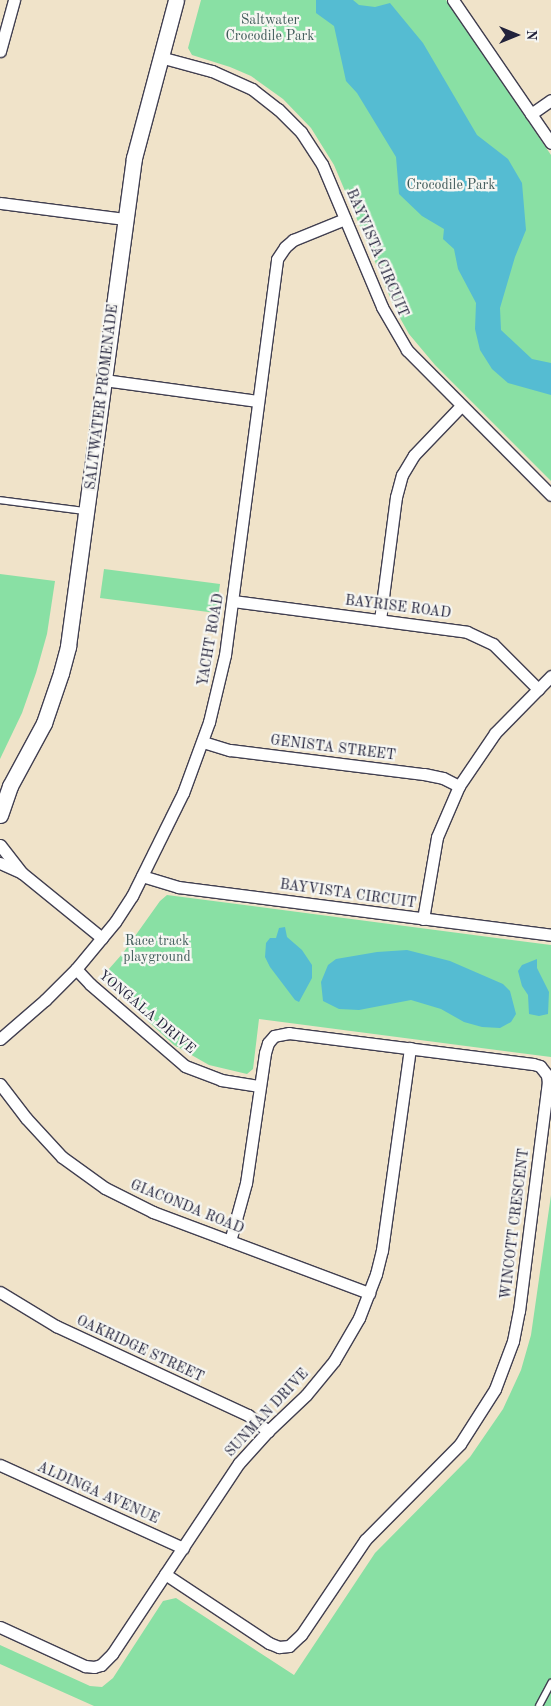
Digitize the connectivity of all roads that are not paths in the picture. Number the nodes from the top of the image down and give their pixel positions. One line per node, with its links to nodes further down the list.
1 (14, 0): 4 (street)
2 (176, 0): 5 (street, SALTWATER PROMENADE)
3 (453, 0): 7 (street)
4 (0, 52)
5 (160, 57): 10 (street, SALTWATER PROMENADE); 11 (street, BAYVISTA CIRCUIT)
6 (551, 100): 7 (street)
7 (531, 114): 8 (street)
8 (551, 143)
9 (0, 203): 10 (street)
10 (125, 219): 12 (street, SALTWATER PROMENADE)
11 (345, 219): 13 (street, YACHT ROAD); 14 (street, BAYVISTA CIRCUIT)
12 (104, 380): 13 (street); 17 (street, SALTWATER PROMENADE)
13 (258, 400): 18 (street, YACHT ROAD)
14 (461, 406): 15 (street, BAYVISTA CIRCUIT); 19 (street)
15 (551, 495)
16 (0, 500): 17 (lane)
17 (87, 511): 24 (street, SALTWATER PROMENADE)
18 (234, 601): 19 (street, BAYRISE ROAD); 22 (street, YACHT ROAD)
19 (380, 620): 21 (street, BAYRISE ROAD)
20 (551, 676): 21 (street)
21 (538, 689): 23 (street)
22 (203, 742): 23 (street, GENISTA STREET); 29 (street, YACHT ROAD)
23 (459, 786): 30 (street)
24 (5, 790): 25 (street, SALTWATER PROMENADE)
25 (0, 815)
26 (0, 845): 28 (street)
27 (0, 863): 28 (street)
28 (22, 873): 32 (street)
29 (142, 876): 30 (street, BAYVISTA CIRCUIT); 32 (street, YACHT ROAD)
30 (423, 919): 31 (street, BAYVISTA CIRCUIT)
31 (551, 935)
32 (102, 938): 33 (street, YACHT ROAD)
33 (76, 969): 34 (street, YACHT ROAD); 37 (street, YONGALA DRIVE)
34 (0, 1039)
35 (410, 1048): 37 (street, WINCOTT CRESCENT); 40 (street, SUNMAN DRIVE); 44 (street, WINCOTT CRESCENT)
36 (0, 1084): 38 (street, GIACONDA ROAD)
37 (260, 1086): 38 (street, WINCOTT CRESCENT)
38 (230, 1241): 40 (street, GIACONDA ROAD)
39 (0, 1292): 41 (street, OAKRIDGE STREET)
40 (370, 1293): 41 (street, SUNMAN DRIVE)
41 (268, 1431): 43 (street, SUNMAN DRIVE)
42 (0, 1465): 43 (street, ALDINGA AVENUE)
43 (183, 1548): 44 (street, SUNMAN DRIVE)
44 (165, 1574): 45 (street, SUNMAN DRIVE)
45 (0, 1627)
46 (551, 1683): 47 (lane)
47 (539, 1706)

